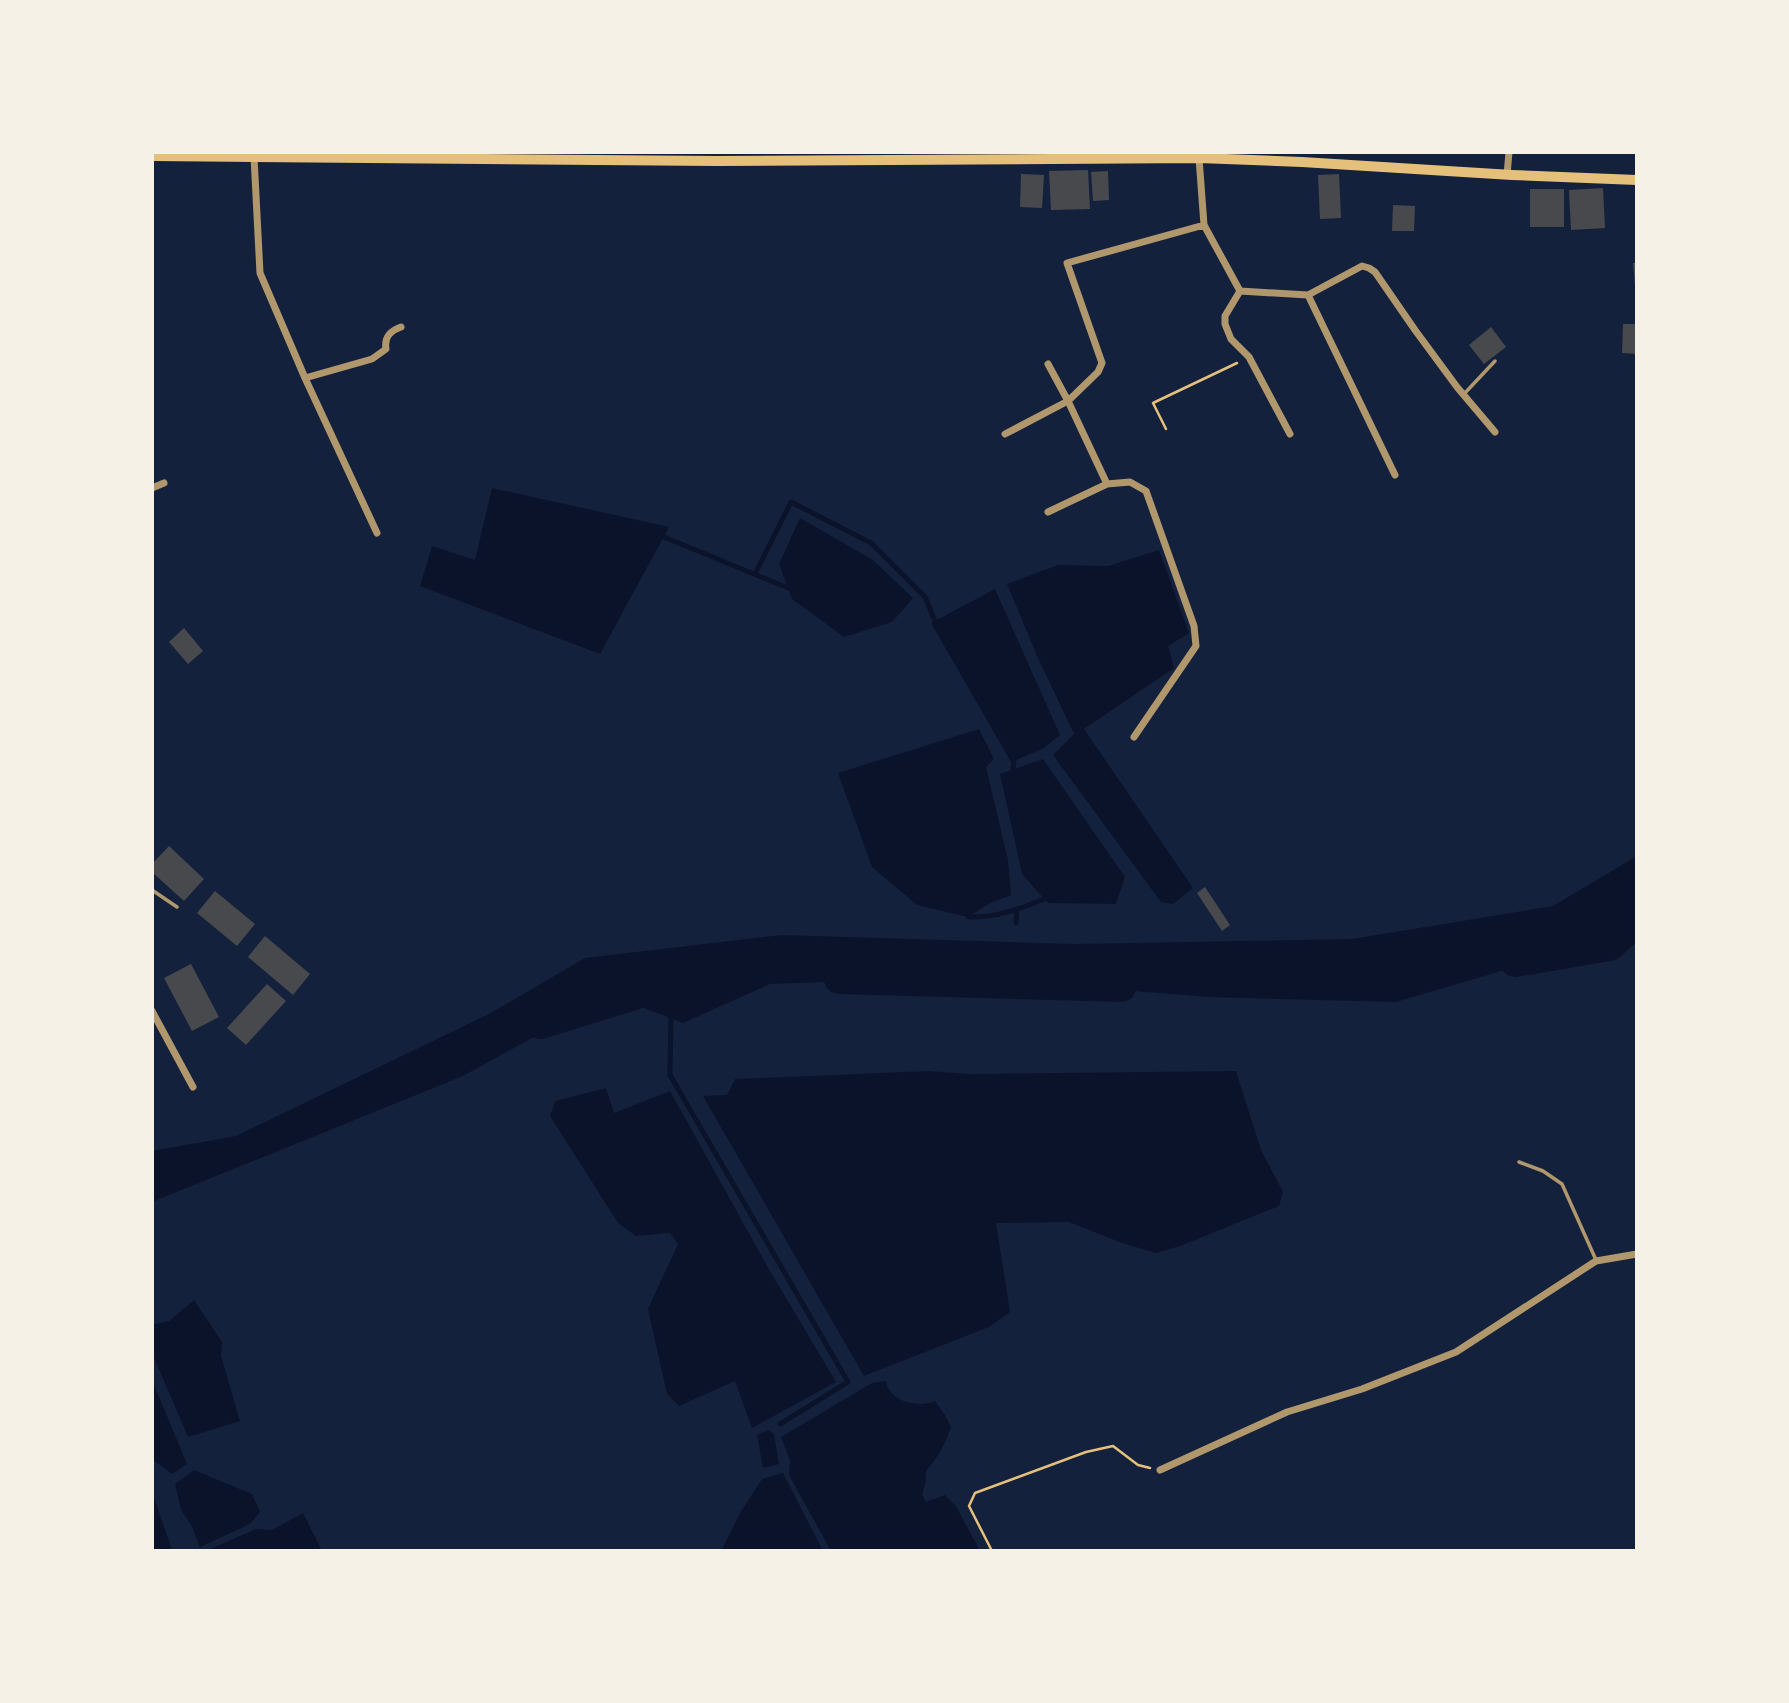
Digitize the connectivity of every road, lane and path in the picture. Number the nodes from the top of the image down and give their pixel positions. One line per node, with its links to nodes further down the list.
1 (1509, 152): 6 (street)
2 (152, 156): 4 (main road)
3 (1278, 156): 5 (main road); 6 (main road)
4 (254, 157): 5 (main road); 15 (street)
5 (1199, 158): 8 (street)
6 (1507, 175): 7 (main road)
7 (1637, 180)
8 (1204, 225): 9 (street); 17 (street)
9 (1240, 291): 10 (street); 12 (street)
10 (1308, 295): 16 (street); 22 (street)
11 (401, 327): 15 (street)
12 (1249, 358): 18 (path); 21 (street)
13 (1495, 361): 16 (lane)
14 (1048, 364): 17 (street)
15 (305, 378): 27 (street)
16 (1464, 394): 19 (street)
17 (1068, 401): 20 (street); 24 (street)
18 (1166, 429)
19 (1495, 432)
20 (1005, 434)
21 (1290, 434)
22 (1395, 475)
23 (164, 483): 25 (street)
24 (1107, 484): 26 (street); 28 (street)
25 (152, 488)
26 (1048, 512)
27 (376, 533)
28 (1134, 737)
29 (152, 890): 30 (lane)
30 (177, 906)
31 (152, 1011): 32 (street)
32 (193, 1087)
33 (1519, 1162): 35 (lane)
34 (1637, 1254): 35 (street)
35 (1597, 1261): 36 (street)
36 (1160, 1470): 37 (path)
37 (992, 1551)

